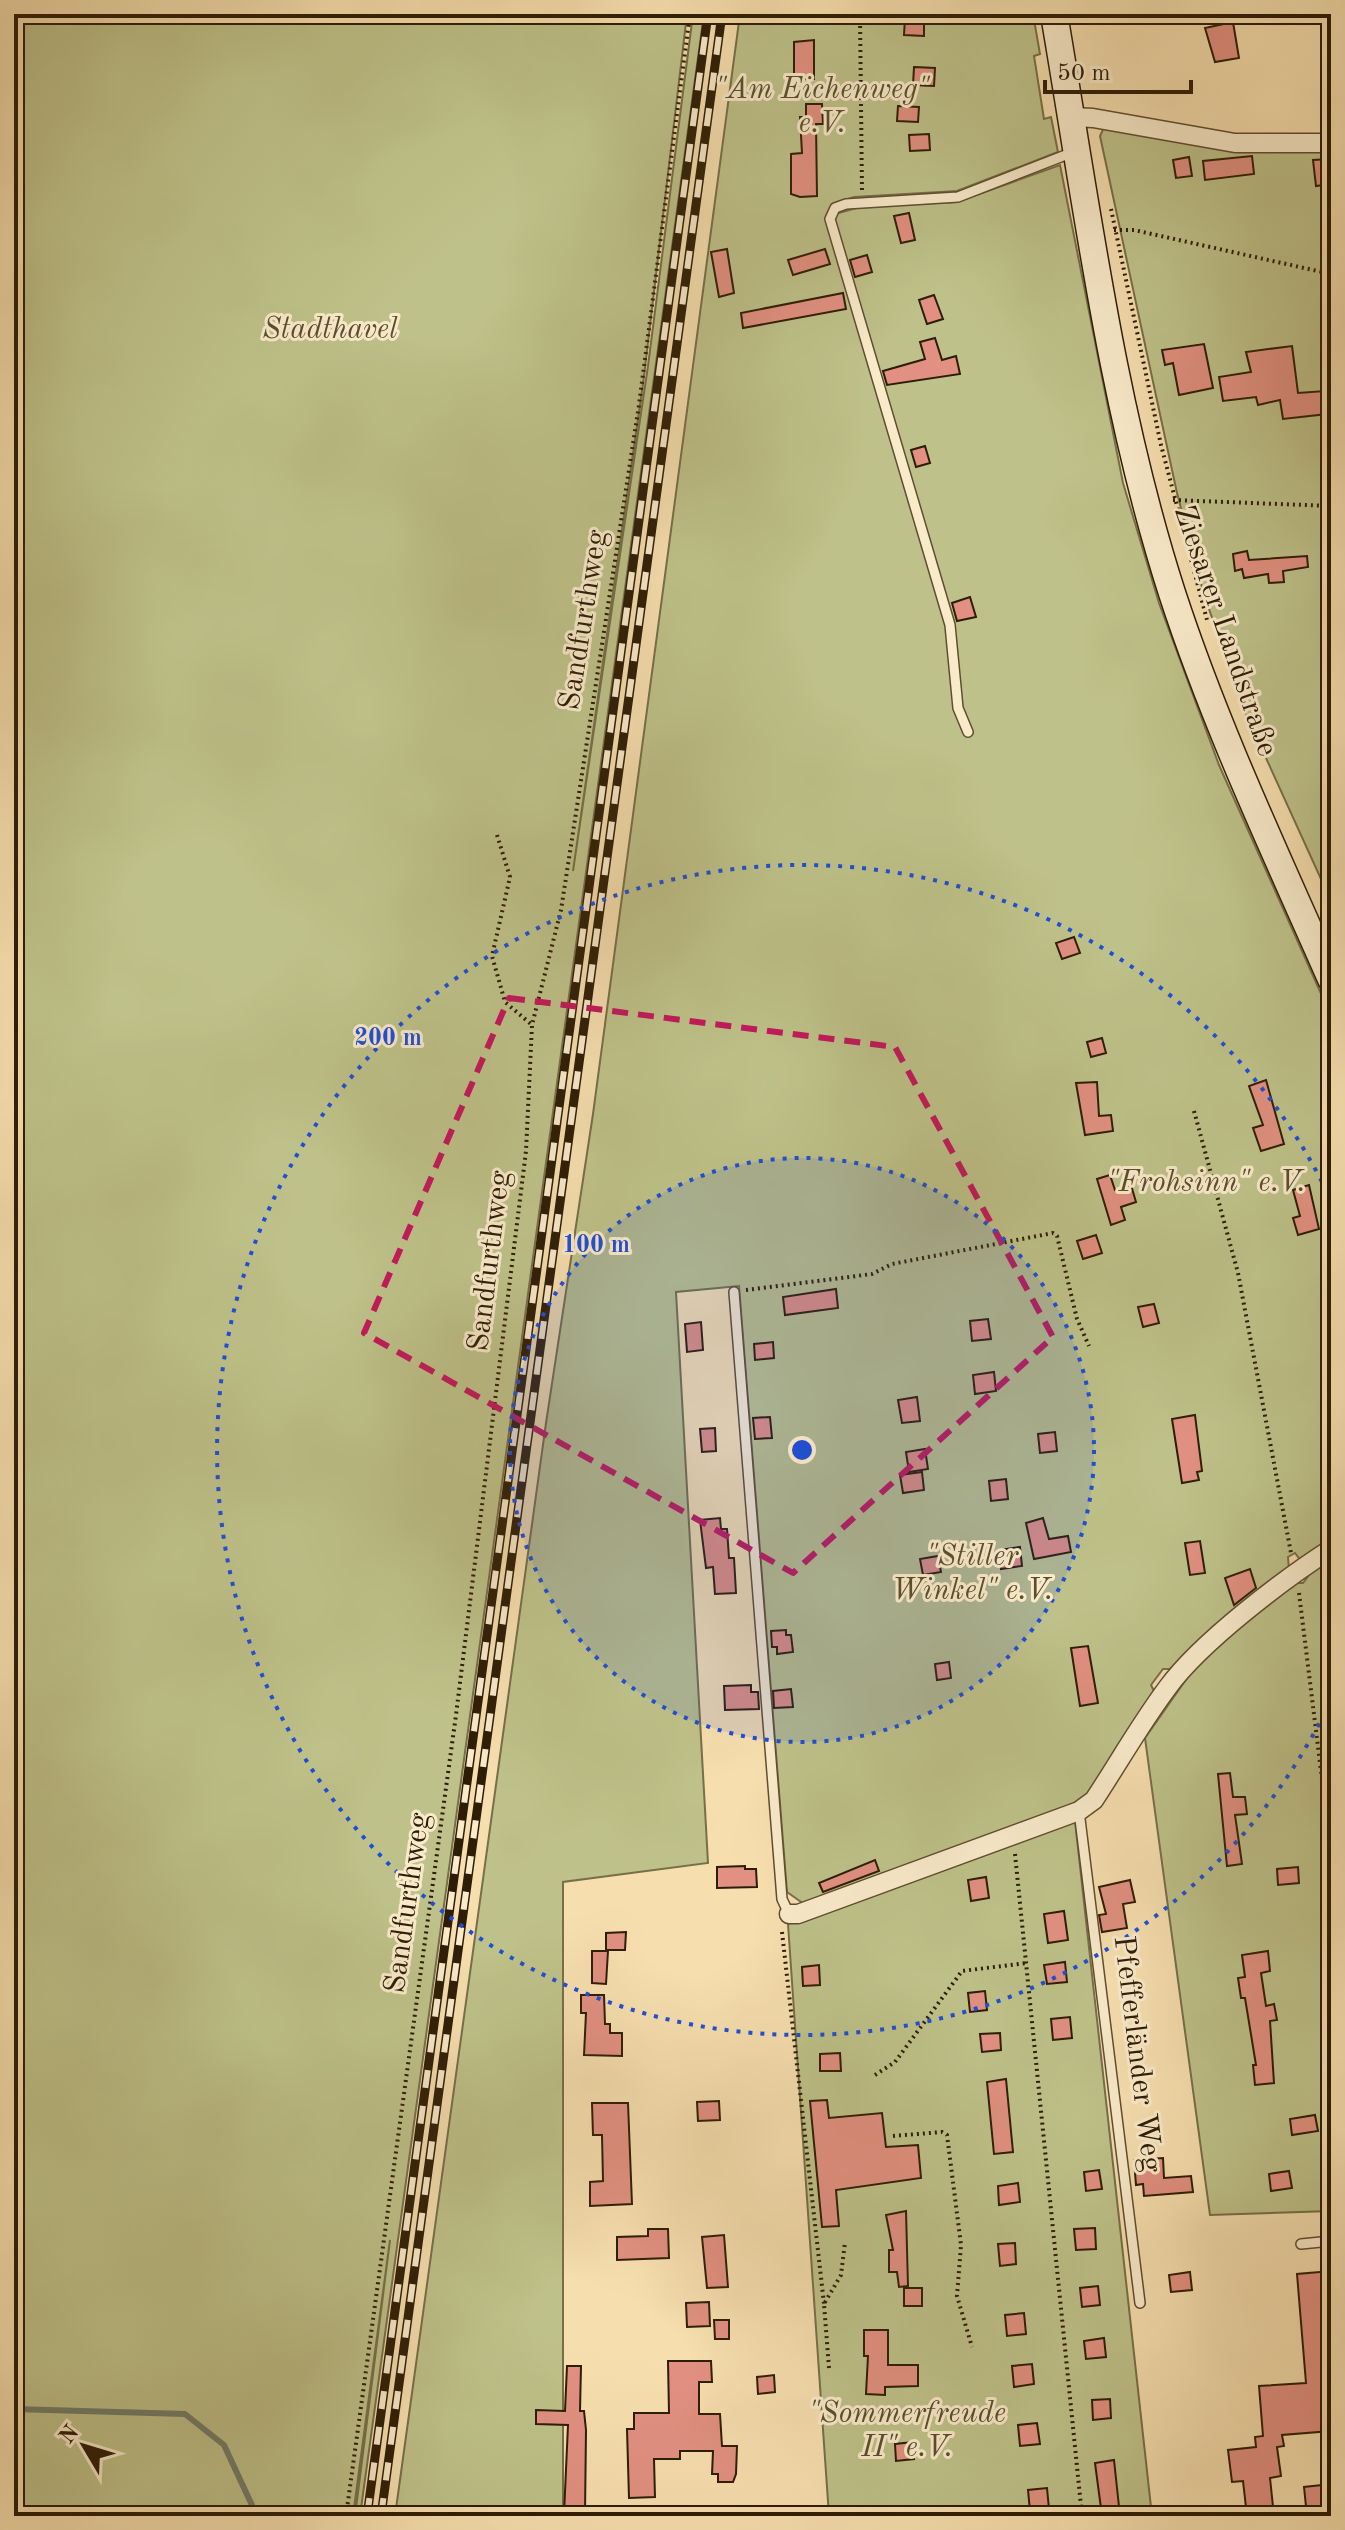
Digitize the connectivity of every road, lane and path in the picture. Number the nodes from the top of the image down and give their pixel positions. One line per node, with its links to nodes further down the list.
1 (690, 14): 18 (path, Sandfurthweg)
2 (860, 14): 7 (path)
3 (1054, 14): 4 (main road, Ziesarer Landstraße)
4 (1072, 117): 5 (street); 6 (main road, Ziesarer Landstraße)
5 (1331, 143)
6 (1079, 150): 9 (main road, Ziesarer Landstraße); 15 (lane)
7 (862, 192)
8 (1110, 202): 9 (path)
9 (1104, 231): 10 (path); 11 (path); 12 (main road, Ziesarer Landstraße)
10 (1331, 274)
11 (1175, 499): 12 (path); 13 (path); 14 (path)
12 (1147, 503): 17 (main road, Ziesarer Landstraße)
13 (1331, 506)
14 (1208, 622)
15 (968, 732)
16 (497, 835): 18 (path)
17 (1331, 979)
18 (532, 1025): 39 (path, Sandfurthweg)
19 (1194, 1111): 23 (path)
20 (734, 1292): 21 (path); 28 (lane)
21 (1089, 1346)
22 (1331, 1549): 25 (street)
23 (1291, 1555)
24 (1298, 1584): 27 (path)
25 (1079, 1811): 28 (street); 35 (lane, Pfefferländer Weg)
26 (1014, 1844): 29 (path)
27 (1331, 1852)
28 (785, 1918): 36 (path)
29 (1026, 1963): 30 (path); 40 (path)
30 (875, 2075)
31 (893, 2136): 37 (path)
32 (1331, 2241): 34 (lane)
33 (845, 2242): 36 (path)
34 (1301, 2244)
35 (1140, 2303)
36 (824, 2304): 38 (path)
37 (972, 2347)
38 (829, 2368)
39 (346, 2516)
40 (1082, 2516)

